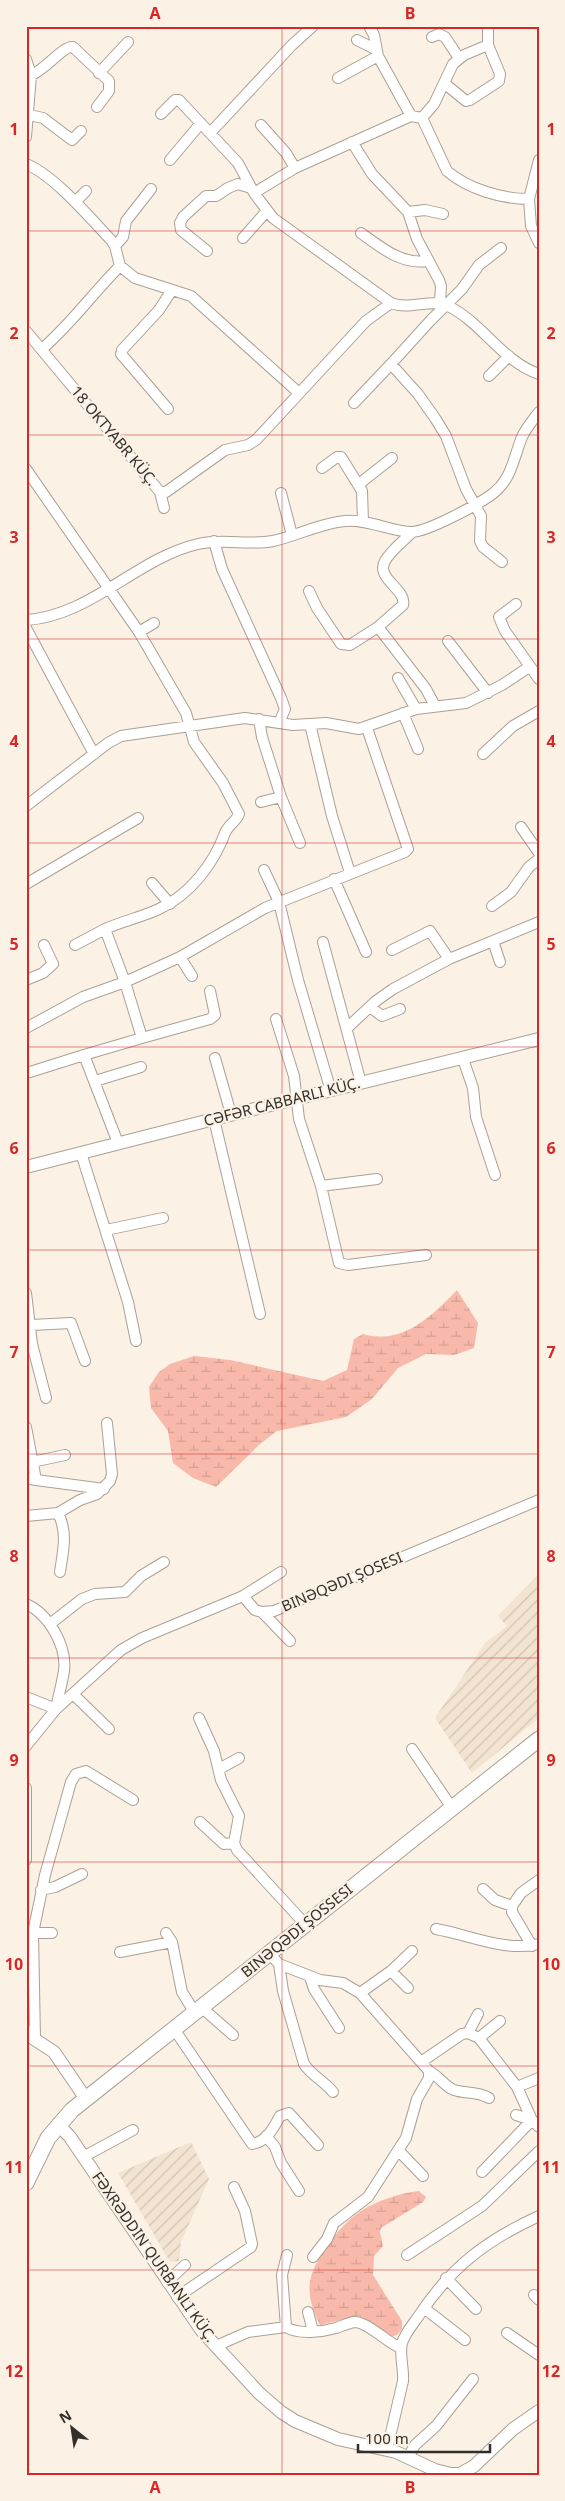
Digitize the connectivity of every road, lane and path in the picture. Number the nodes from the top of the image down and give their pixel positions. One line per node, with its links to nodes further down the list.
1 (313, 26): 23 (street)
2 (369, 26): 8 (street)
3 (488, 26): 7 (street)
4 (432, 37): 9 (street)
5 (357, 40): 8 (street)
6 (128, 42): 11 (street)
7 (488, 45): 9 (street); 14 (street)
8 (377, 53): 13 (street); 18 (street)
9 (459, 58): 14 (street)
10 (26, 59): 12 (street)
11 (99, 73): 12 (street); 15 (street)
12 (31, 76): 17 (street)
13 (338, 78)
14 (444, 83): 19 (street)
15 (97, 107)
16 (160, 114): 20 (street)
17 (30, 115): 22 (street); 24 (street)
18 (411, 116): 19 (street); 25 (street)
19 (422, 118): 33 (street)
20 (201, 122): 23 (street); 26 (street)
21 (261, 125): 29 (street)
22 (81, 131)
23 (211, 132): 32 (street)
24 (26, 137)
25 (352, 142): 29 (street); 36 (street)
26 (170, 160)
27 (539, 160): 33 (street)
28 (26, 164): 34 (street)
29 (295, 168): 32 (street)
30 (151, 190): 41 (street)
31 (86, 191): 34 (street)
32 (253, 191): 35 (street); 43 (street)
33 (529, 199): 40 (street)
34 (75, 202): 41 (street)
35 (266, 212): 39 (street); 47 (street)
36 (408, 212): 37 (street); 44 (street)
37 (443, 214)
38 (361, 233): 44 (street)
39 (243, 238)
40 (539, 243)
41 (115, 246): 45 (street)
42 (501, 248): 48 (street)
43 (207, 251)
44 (427, 261): 48 (street)
45 (120, 266): 46 (street); 50 (street)
46 (172, 290): 55 (street); 57 (street)
47 (391, 303): 48 (street); 55 (street, 18 OKTYABR KÜÇ.)
48 (443, 304): 51 (street); 52 (street)
49 (26, 331): 50 (street, 18 OKTYABR KÜÇ.)
50 (42, 349): 63 (street, 18 OKTYABR KÜÇ.)
51 (509, 356): 53 (street); 54 (street)
52 (391, 364): 56 (street); 65 (street)
53 (539, 374)
54 (489, 376)
55 (299, 393): 63 (street, 18 OKTYABR KÜÇ.)
56 (354, 403)
57 (168, 409)
58 (539, 412): 65 (street)
59 (392, 458): 62 (street)
60 (322, 468): 62 (street)
61 (26, 469): 72 (street)
62 (360, 484): 67 (street)
63 (160, 492): 66 (street)
64 (280, 493): 69 (street)
65 (475, 504): 68 (street); 71 (street)
66 (164, 508)
67 (363, 522): 68 (street); 69 (street)
68 (412, 532): 77 (street)
69 (292, 535): 70 (street)
70 (214, 541): 72 (street); 90 (street)
71 (502, 562)
72 (109, 589): 75 (street); 79 (street)
73 (310, 591): 77 (street)
74 (516, 604): 81 (street)
75 (26, 620)
76 (154, 624): 79 (street)
77 (378, 627): 85 (street)
78 (26, 628): 95 (street)
79 (140, 632): 92 (street)
80 (448, 641): 84 (street)
81 (529, 667): 83 (street); 84 (street)
82 (398, 678): 86 (street)
83 (539, 679)
84 (488, 693): 85 (street)
85 (435, 706): 86 (street)
86 (416, 710): 88 (street)
87 (539, 711): 96 (street)
88 (403, 713): 93 (street); 94 (street)
89 (259, 719): 90 (street); 92 (street); 97 (street)
90 (279, 723): 91 (street)
91 (310, 724): 93 (street); 106 (street)
92 (189, 726): 95 (street); 111 (street)
93 (367, 728): 106 (street)
94 (418, 748)
95 (94, 754): 99 (street)
96 (483, 754)
97 (281, 797): 98 (street); 102 (street)
98 (261, 802)
99 (26, 806)
100 (138, 818): 109 (street)
101 (521, 827): 103 (street)
102 (300, 843)
103 (539, 853)
104 (539, 859): 112 (street)
105 (264, 870): 110 (street)
106 (350, 873): 107 (street)
107 (334, 879): 110 (street); 120 (street)
108 (152, 883): 111 (street)
109 (26, 884)
110 (278, 902): 121 (street); 142 (street)
111 (170, 904): 114 (street)
112 (492, 906)
113 (539, 922): 115 (street)
114 (105, 929): 117 (street); 126 (street)
115 (493, 941): 122 (street); 123 (street)
116 (323, 942): 132 (street)
117 (75, 944)
118 (44, 945): 125 (street)
119 (392, 950): 122 (street)
120 (366, 952)
121 (180, 957): 124 (street); 126 (street)
122 (449, 959): 128 (street)
123 (500, 962)
124 (192, 976)
125 (26, 980)
126 (125, 982): 131 (street); 133 (street)
127 (210, 991): 133 (street)
128 (370, 1007): 129 (street); 132 (street)
129 (400, 1009)
130 (276, 1019): 143 (street)
131 (26, 1028)
132 (347, 1028): 141 (street)
133 (142, 1038): 135 (street)
134 (539, 1039): 137 (street)
135 (84, 1054): 139 (street); 140 (street)
136 (215, 1058): 144 (street)
137 (463, 1059): 141 (street); 149 (street)
138 (140, 1067): 140 (street)
139 (30, 1072)
140 (95, 1081): 146 (street)
141 (361, 1083): 142 (street)
142 (331, 1090): 143 (street)
143 (298, 1098): 144 (street); 151 (street)
144 (231, 1114): 145 (street)
145 (214, 1119): 146 (street); 156 (street)
146 (118, 1143): 147 (street)
147 (81, 1153): 148 (street); 153 (street)
148 (26, 1168)
149 (495, 1175)
150 (377, 1179): 151 (street)
151 (321, 1186): 154 (street)
152 (162, 1218): 153 (street)
153 (106, 1230): 158 (street)
154 (426, 1255)
155 (26, 1293): 157 (street)
156 (260, 1314)
157 (31, 1325): 159 (street); 160 (street)
158 (136, 1340)
159 (85, 1362)
160 (46, 1398)
161 (107, 1423): 167 (street)
162 (26, 1427): 163 (street)
163 (28, 1441): 165 (street)
164 (65, 1455): 165 (street)
165 (32, 1462): 166 (street)
166 (31, 1479): 167 (street)
167 (104, 1489): 169 (street)
168 (539, 1500): 176 (street, BINƏQƏDI ŞOSESI)
169 (58, 1513): 170 (street); 172 (street)
170 (26, 1516)
171 (164, 1562): 177 (street)
172 (60, 1572)
173 (281, 1572): 174 (street)
174 (243, 1596): 176 (street, BINƏQƏDI ŞOSESI); 179 (street)
175 (26, 1604): 177 (street)
176 (262, 1612): 178 (street)
177 (50, 1624): 181 (street)
178 (290, 1641)
179 (73, 1694): 181 (street); 183 (street)
180 (26, 1697): 181 (street)
181 (56, 1709): 185 (street)
182 (199, 1718): 188 (street)
183 (109, 1730)
184 (539, 1740): 192 (main road, BINƏQƏDI ŞOSSESI)
185 (26, 1746)
186 (412, 1749): 192 (street)
187 (239, 1758): 188 (street)
188 (218, 1769): 194 (street)
189 (26, 1788): 190 (street)
190 (26, 1793): 195 (street)
191 (133, 1800): 199 (street)
192 (452, 1808): 201 (main road, BINƏQƏDI ŞOSSESI)
193 (200, 1822): 194 (street)
194 (234, 1842): 201 (street)
195 (26, 1860)
196 (82, 1874): 199 (street)
197 (539, 1880): 200 (street)
198 (483, 1889): 200 (street)
199 (41, 1890): 203 (street)
200 (512, 1906): 207 (street)
201 (305, 1924): 210 (main road, BINƏQƏDI ŞOSSESI)
202 (436, 1930): 207 (street)
203 (33, 1933): 204 (street); 221 (street)
204 (52, 1933)
205 (166, 1933): 206 (street)
206 (172, 1942): 208 (street); 215 (street)
207 (535, 1945)
208 (120, 1952)
209 (412, 1952): 211 (street)
210 (274, 1958): 212 (street); 215 (main road, BINƏQƏDI ŞOSSESI); 228 (street)
211 (391, 1971): 213 (street); 214 (street)
212 (310, 1976): 214 (street); 218 (street)
213 (408, 1988)
214 (360, 1993): 224 (street)
215 (198, 2010): 219 (main road, BINƏQƏDI ŞOSSESI); 222 (street)
216 (478, 2014): 220 (street)
217 (500, 2021): 223 (street)
218 (338, 2028)
219 (174, 2029): 230 (main road, BINƏQƏDI ŞOSSESI); 235 (street)
220 (468, 2033): 223 (street); 224 (street)
221 (31, 2035): 230 (street)
222 (233, 2035)
223 (478, 2038): 227 (street)
224 (421, 2062): 225 (street)
225 (429, 2072): 229 (street); 237 (street)
226 (539, 2078): 227 (street)
227 (517, 2087): 233 (street)
228 (333, 2092)
229 (489, 2098)
230 (86, 2099): 232 (main road, BINƏQƏDI ŞOSSESI)
231 (516, 2115): 233 (street)
232 (58, 2124): 239 (street); 242 (main road, BINƏQƏDI ŞOSSESI)
233 (536, 2124): 240 (street)
234 (133, 2130): 239 (street)
235 (266, 2136): 236 (street); 244 (street)
236 (318, 2145)
237 (398, 2150): 241 (street); 248 (street)
238 (539, 2151): 247 (street)
239 (83, 2157): 251 (street)
240 (482, 2172)
241 (423, 2176)
242 (26, 2183)
243 (234, 2187): 252 (street)
244 (299, 2192)
245 (539, 2216): 250 (street)
246 (287, 2255): 256 (street)
247 (407, 2255)
248 (313, 2257)
249 (185, 2265): 251 (street)
250 (446, 2278): 253 (street); 254 (street)
251 (167, 2282): 252 (street)
252 (177, 2296): 260 (street)
253 (424, 2308): 259 (street); 261 (street)
254 (476, 2309)
255 (308, 2312): 257 (street)
256 (286, 2327): 257 (street); 260 (street)
257 (313, 2331): 261 (street)
258 (507, 2333): 262 (street)
259 (465, 2340)
260 (216, 2346): 265 (street)
261 (401, 2348): 265 (street)
262 (539, 2355)
263 (473, 2379): 266 (street)
264 (539, 2411): 267 (street)
265 (387, 2450): 266 (street)
266 (408, 2457): 267 (street)
267 (460, 2474)

